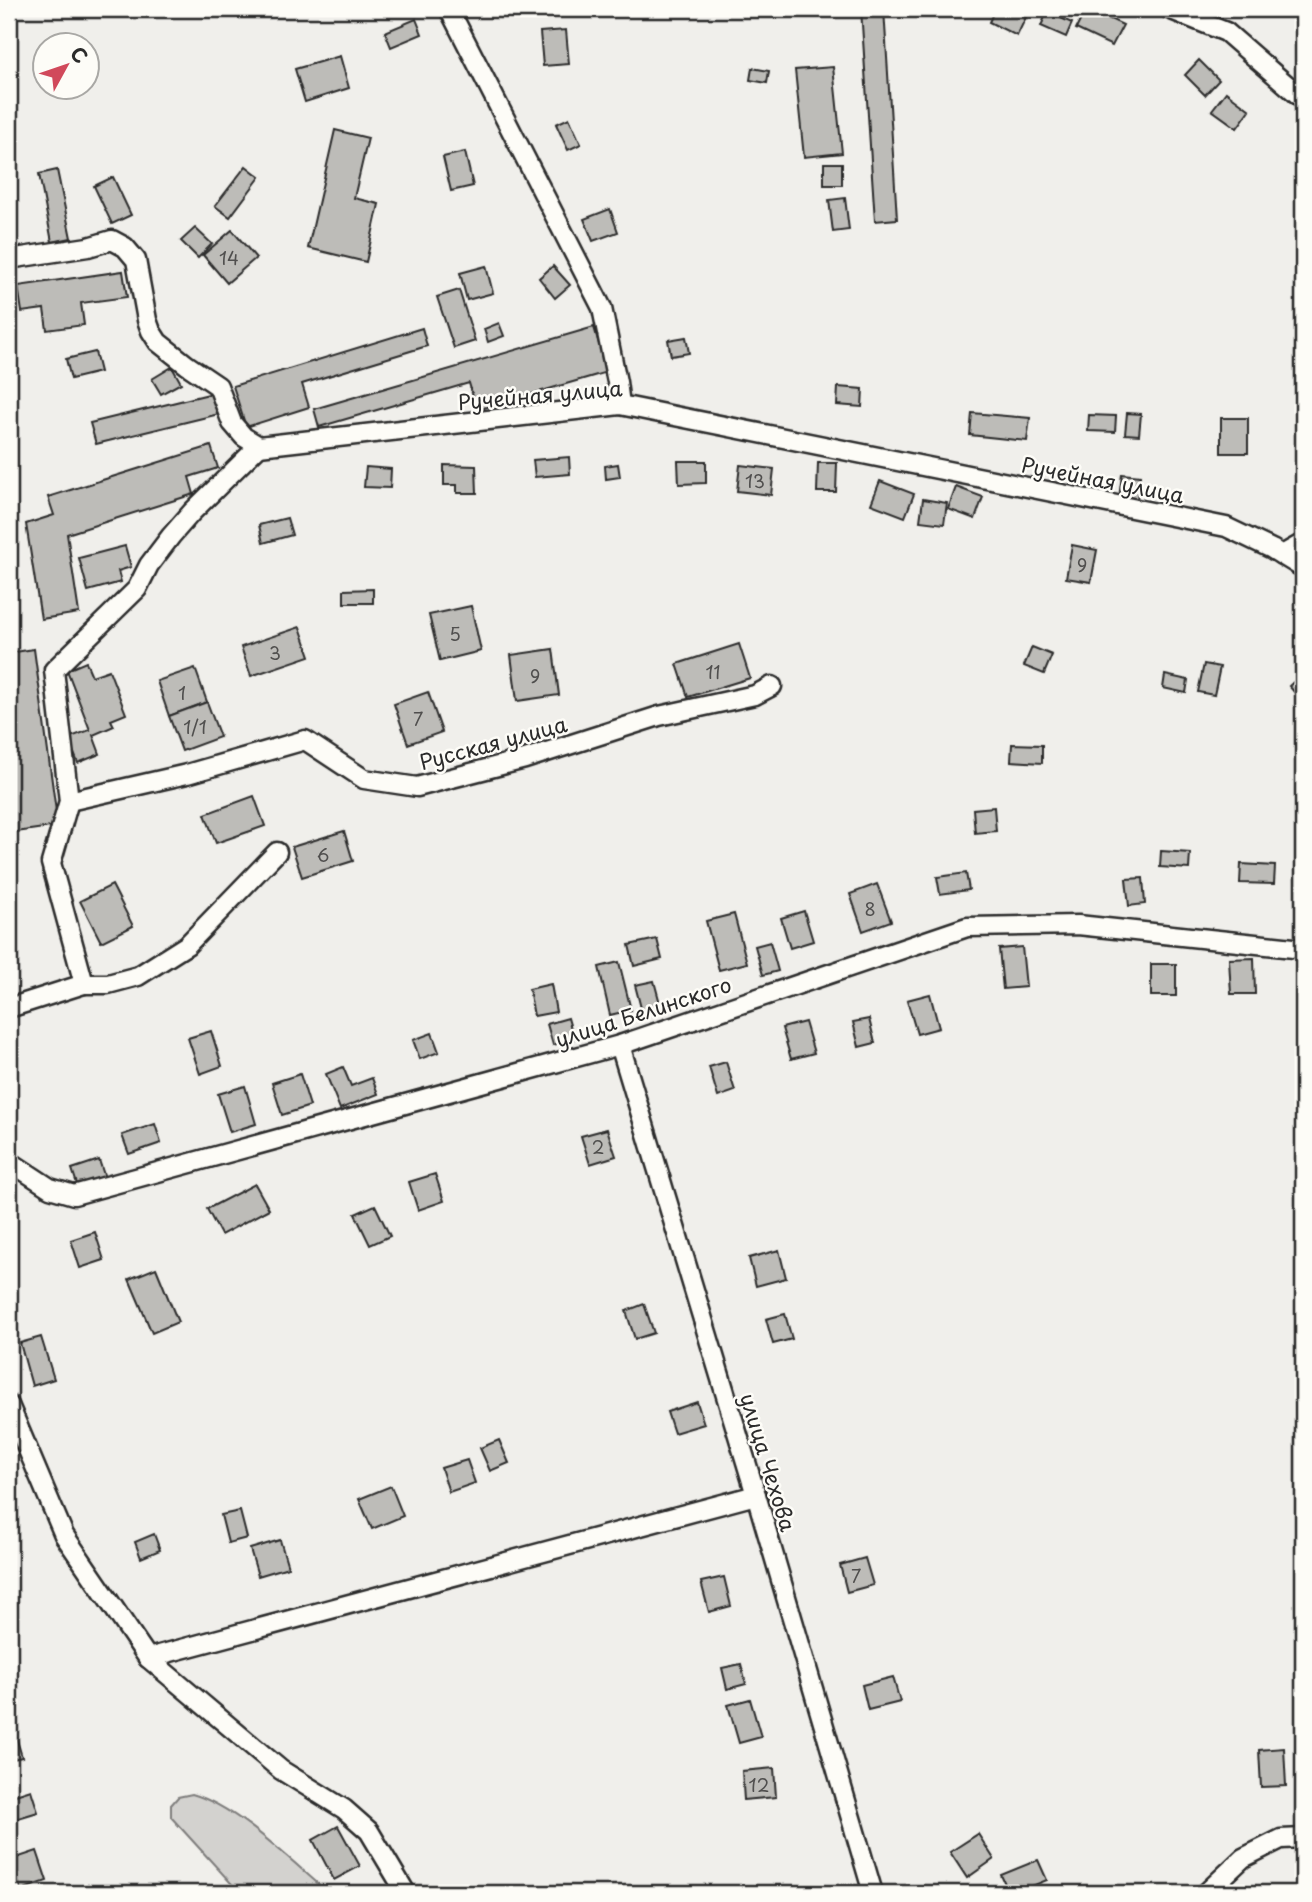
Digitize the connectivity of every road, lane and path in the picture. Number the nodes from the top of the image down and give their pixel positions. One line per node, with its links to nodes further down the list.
1 (449, 9): 5 (street)
2 (1169, 9): 3 (street)
3 (1303, 99)
4 (9, 259): 6 (street)
5 (620, 405): 6 (street, Ручейная улица); 8 (street, Ручейная улица)
6 (258, 446): 11 (street)
7 (1303, 543): 8 (street)
8 (1282, 555): 9 (street, Ручейная улица)
9 (1303, 568)
10 (772, 686): 11 (street, Русская улица)
11 (69, 800): 14 (street)
12 (277, 852): 14 (street)
13 (1303, 948): 16 (street, улица Белинского)
14 (84, 984): 15 (street)
15 (9, 1008)
16 (620, 1045): 17 (street, улица Белинского); 19 (street, улица Чехова)
17 (9, 1161)
18 (9, 1405): 20 (street)
19 (756, 1495): 20 (street); 23 (street, улица Чехова)
20 (148, 1658): 22 (street)
21 (1303, 1838): 24 (street)
22 (406, 1893)
23 (873, 1893)
24 (1206, 1893)

